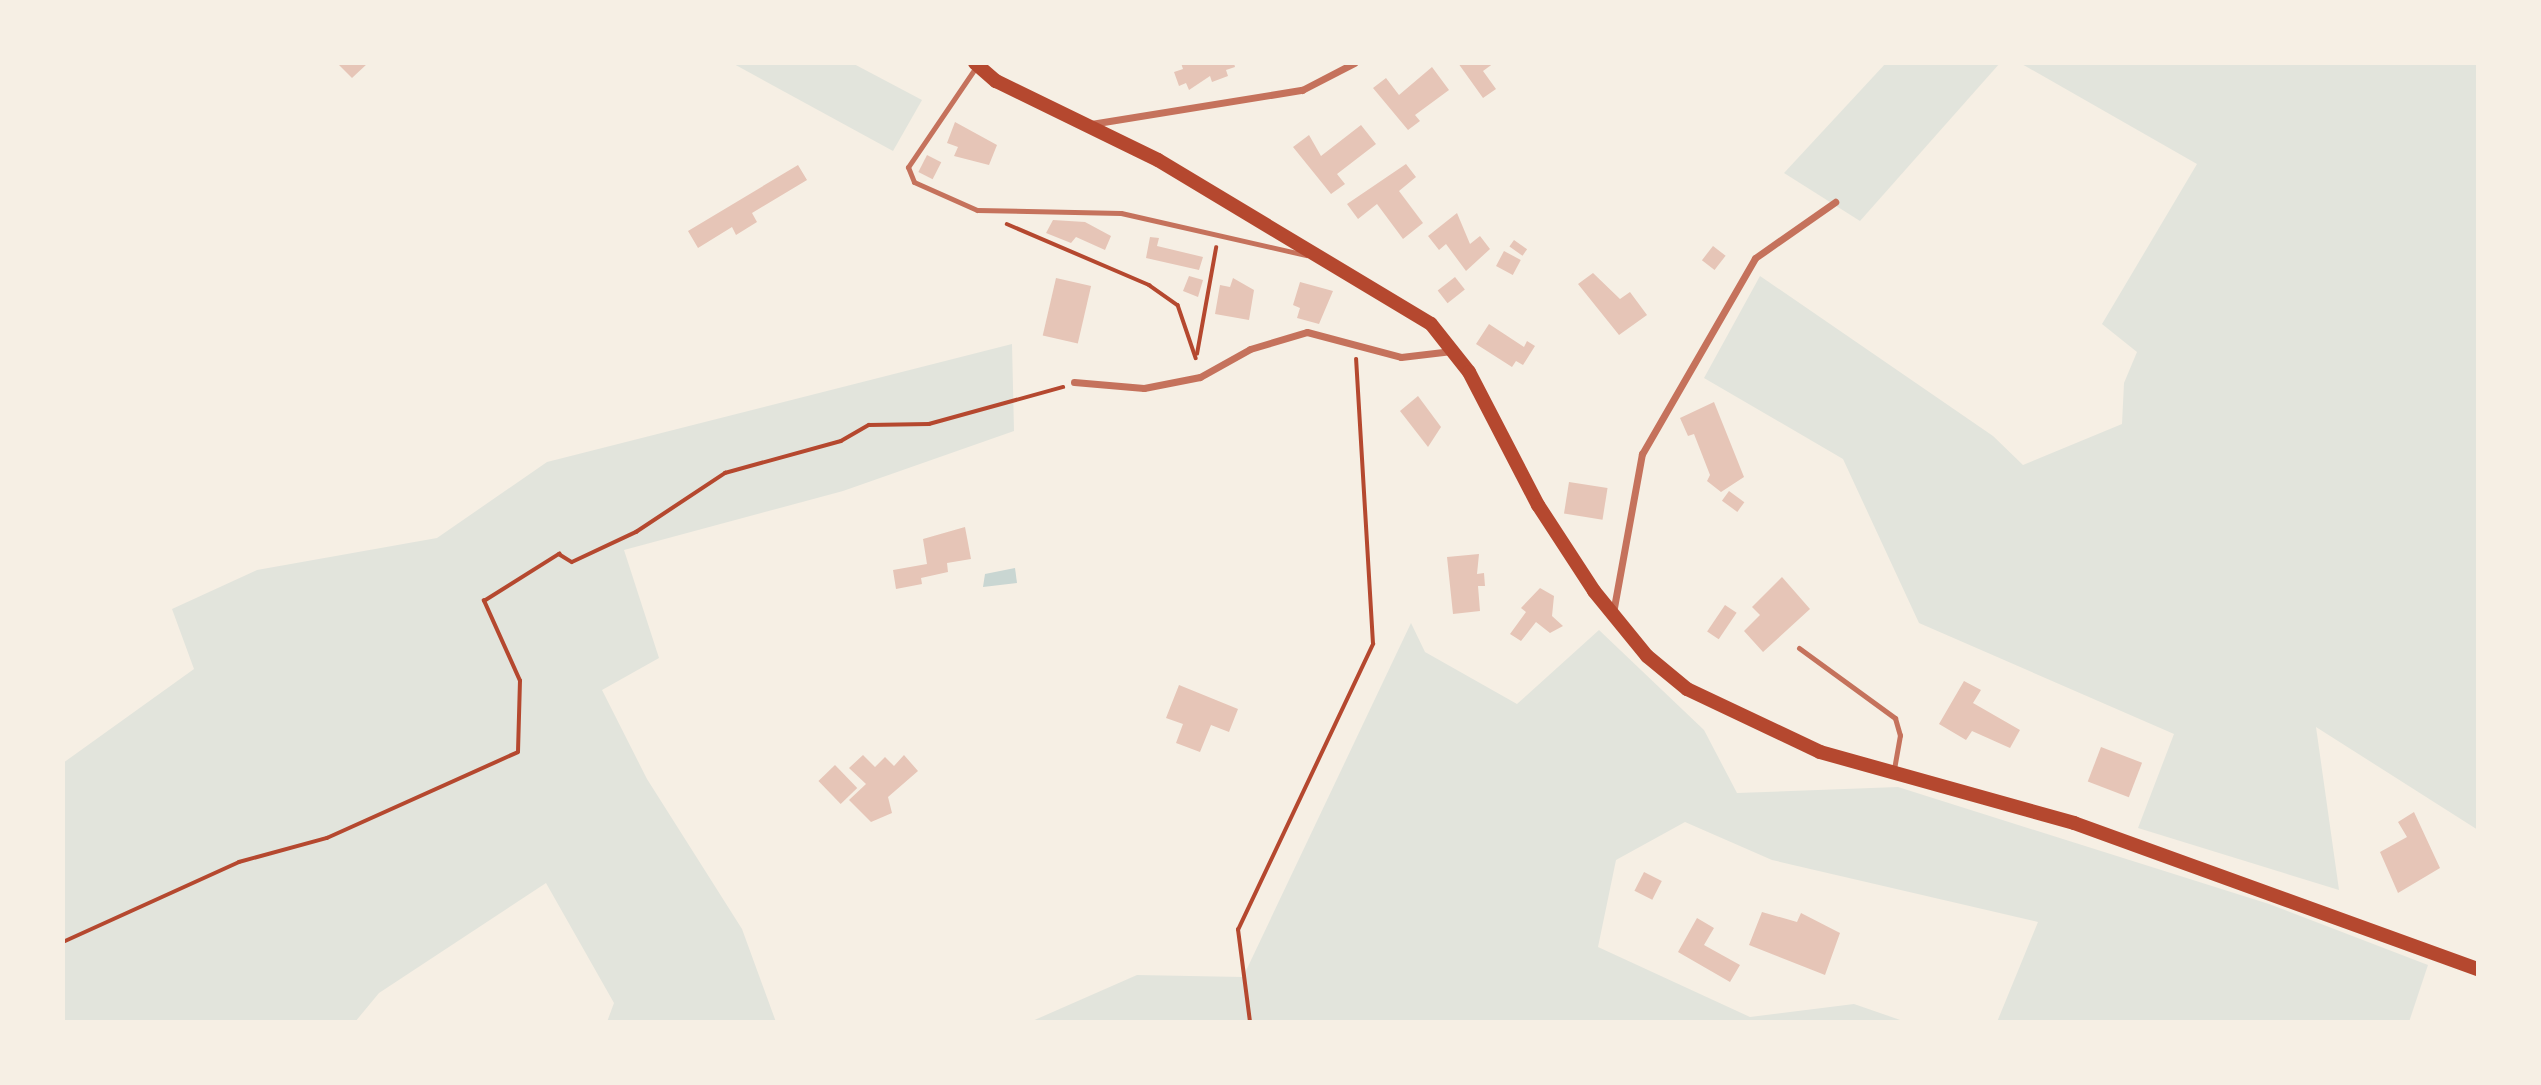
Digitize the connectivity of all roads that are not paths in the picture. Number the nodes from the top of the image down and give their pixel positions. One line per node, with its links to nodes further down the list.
1 (1354, 63): 3 (street)
2 (975, 65): 3 (main road); 5 (lane)
3 (1091, 124): 5 (main road)
4 (1835, 202): 10 (street)
5 (1323, 257): 6 (main road)
6 (1453, 351): 7 (street); 10 (main road)
7 (1074, 382)
8 (2478, 453): 9 (lane)
9 (2478, 506)
10 (1612, 614): 12 (main road)
11 (1799, 648): 12 (lane)
12 (1894, 773): 13 (main road)
13 (2478, 969)

